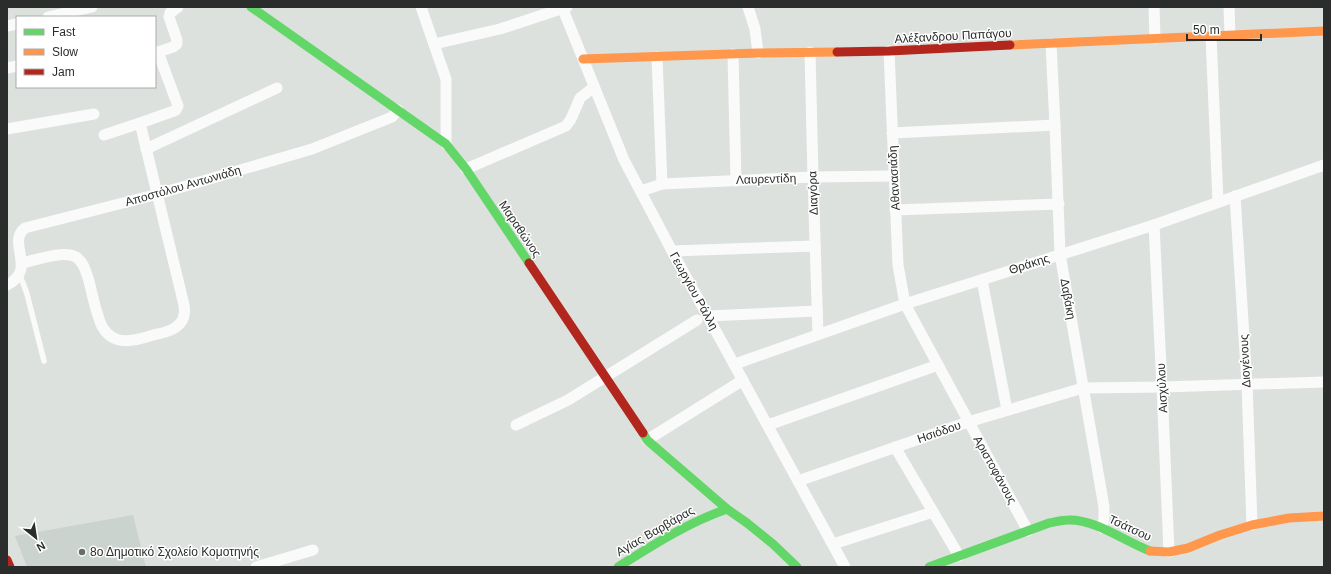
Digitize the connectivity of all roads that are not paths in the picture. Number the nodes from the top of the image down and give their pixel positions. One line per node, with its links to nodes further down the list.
1 (92, 7): 9 (street)
2 (178, 7): 18 (street)
3 (251, 7): 25 (street, Μαραθώνος)
4 (421, 7): 14 (street)
5 (748, 7): 19 (street)
6 (1154, 7): 13 (street)
7 (1229, 7): 11 (street)
8 (564, 8): 14 (street); 22 (street, Γεωργίου Ράλλη)
9 (52, 16)
10 (1324, 31): 11 (street, Αλέξανδρου Παπάγου)
11 (1230, 35): 12 (street, Αλέξανδρου Παπάγου)
12 (1211, 36): 13 (street, Αλέξανδρου Παπάγου); 43 (street)
13 (1155, 38): 15 (street, Αλέξανδρου Παπάγου)
14 (434, 44): 32 (street)
15 (1051, 44): 16 (street, Αλέξανδρου Παπάγου); 28 (street, Δαβάκη)
16 (889, 51): 17 (street, Αλέξανδρου Παπάγου); 30 (street, Αθανασιάδη)
17 (810, 52): 19 (street, Αλέξανδρου Παπάγου); 37 (street, Διαγόρα)
18 (157, 53): 27 (street)
19 (758, 53): 20 (street, Αλέξανδρου Παπάγου)
20 (733, 54): 21 (street, Αλέξανδρου Παπάγου); 38 (street)
21 (657, 57): 22 (street, Αλέξανδρου Παπάγου); 39 (street)
22 (582, 59): 23 (street, Γεωργίου Ράλλη)
23 (594, 87): 35 (street); 40 (street, Γεωργίου Ράλλη)
24 (277, 88): 33 (street)
25 (398, 110): 32 (street, Μαραθώνος); 41 (street, Αποστόλου Αντωνιάδη)
26 (94, 114): 29 (street)
27 (140, 123): 31 (street); 33 (street)
28 (1055, 125): 30 (street); 44 (street, Δαβάκη)
29 (7, 129)
30 (892, 133): 36 (street, Αθανασιάδη)
31 (104, 135)
32 (446, 144): 35 (street, Μαραθώνος)
33 (146, 149): 41 (street)
34 (1324, 165): 42 (street, Θράκης)
35 (466, 169): 62 (street, Μαραθώνος)
36 (894, 176): 37 (street, Λαυρεντίδη); 45 (street, Αθανασιάδη)
37 (813, 178): 38 (street, Λαυρεντίδη); 47 (street, Διαγόρα)
38 (736, 181): 39 (street, Λαυρεντίδη)
39 (662, 184): 40 (street, Λαυρεντίδη)
40 (641, 191): 48 (street, Γεωργίου Ράλλη)
41 (158, 194): 50 (street, Αποστόλου Αντωνιάδη); 50 (street)
42 (1235, 196): 43 (street, Θράκης); 65 (street, Διογένους)
43 (1218, 202): 46 (street, Θράκης)
44 (1058, 204): 45 (street); 49 (street, Δαβάκη)
45 (895, 210): 54 (street, Αθανασιάδη)
46 (1154, 224): 49 (street, Θράκης); 66 (street, Αισχύλου)
47 (815, 246): 48 (street); 55 (street, Διαγόρα)
48 (672, 251): 56 (street, Γεωργίου Ράλλη)
49 (1060, 254): 52 (street, Θράκης); 67 (street, Δαβάκη)
50 (22, 263): 51 (street, Αποστόλου Αντωνιάδη)
51 (19, 275): 53 (street); 59 (lane)
52 (982, 280): 54 (street, Θράκης); 68 (street)
53 (7, 285)
54 (905, 304): 58 (street, Θράκης); 61 (street, Αριστοφάνους)
55 (817, 312): 56 (street); 58 (street, Διαγόρα)
56 (708, 316): 60 (street, Γεωργίου Ράλλη)
57 (697, 320): 62 (street)
58 (818, 334): 60 (street, Θράκης)
59 (44, 361)
60 (735, 364): 63 (street, Γεωργίου Ράλλη)
61 (938, 365): 69 (street, Αριστοφάνους); 71 (street)
62 (604, 377): 70 (street); 72 (street, Μαραθώνος)
63 (743, 380): 71 (street, Γεωργίου Ράλλη); 72 (street)
64 (1324, 382): 65 (street, Ησιόδου)
65 (1247, 384): 66 (street, Ησιόδου); 78 (street, Διογένους)
66 (1162, 387): 67 (street, Ησιόδου); 83 (street, Αισχύλου)
67 (1083, 388): 68 (street, Ησιόδου); 79 (street, Δαβάκη)
68 (1007, 410): 69 (street, Ησιόδου)
69 (968, 422): 73 (street, Ησιόδου); 80 (street, Αριστοφάνους)
70 (516, 425)
71 (768, 425): 74 (street, Γεωργίου Ράλλη)
72 (647, 440): 75 (street, Μαραθώνος)
73 (895, 447): 74 (street, Ησιόδου); 76 (street)
74 (798, 481): 81 (street, Γεωργίου Ράλλη)
75 (727, 509): 88 (street, Αγίας Βαρβάρας); 89 (street, Μαραθώνος)
76 (933, 512): 81 (street); 84 (street)
77 (1324, 516): 78 (street, Τσάτσου)
78 (1252, 525): 83 (street, Τσάτσου)
79 (1102, 528): 80 (street, Τσάτσου); 83 (street, Τσάτσου)
80 (1028, 530): 84 (street, Τσάτσου)
81 (833, 544): 90 (street, Γεωργίου Ράλλη)
82 (314, 550): 87 (street)
83 (1169, 552)
84 (959, 556): 91 (street, Τσάτσου)
85 (7, 560): 86 (street)
86 (10, 567)
87 (256, 567)
88 (618, 567)
89 (797, 567)
90 (845, 567)
91 (929, 567)

